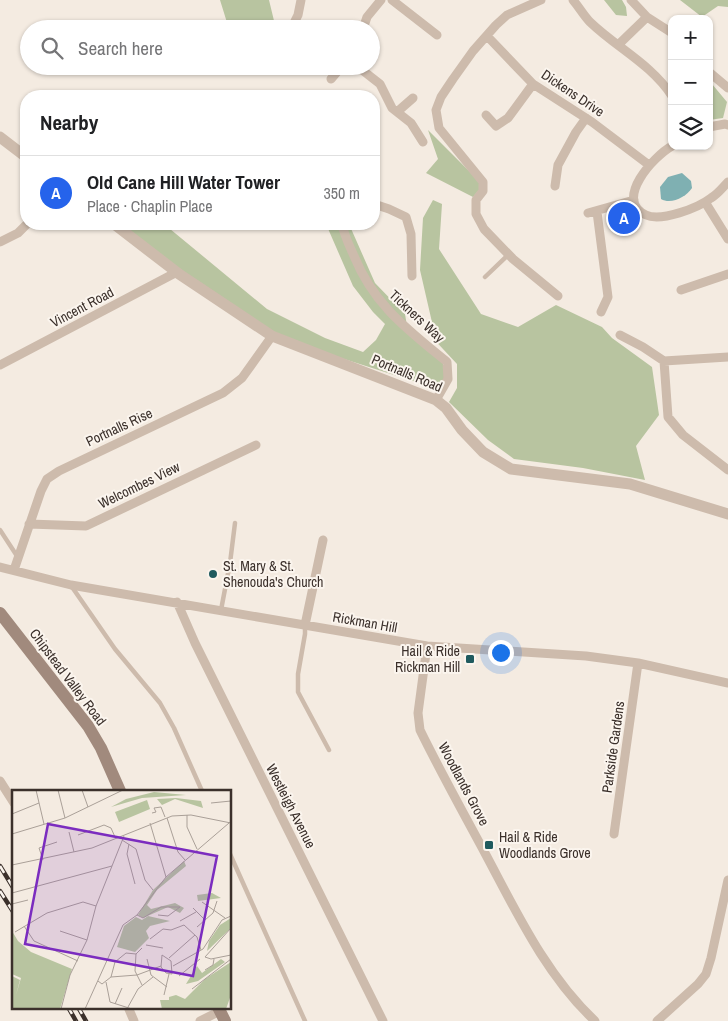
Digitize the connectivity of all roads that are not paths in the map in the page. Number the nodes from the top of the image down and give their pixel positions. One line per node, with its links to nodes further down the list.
1 (301, 0): 8 (street)
2 (381, 0): 9 (street)
3 (541, 0): 12 (street)
4 (573, 0): 13 (street)
5 (631, 0): 7 (street)
6 (394, 1): 11 (street)
7 (647, 18): 10 (street); 13 (street)
8 (296, 20)
9 (366, 20)
10 (668, 31)
11 (437, 35)
12 (488, 37): 18 (street, Dickens Drive); 42 (street)
13 (618, 45): 20 (street)
14 (334, 75): 17 (street)
15 (368, 75): 22 (street)
16 (713, 75): 19 (street)
17 (331, 79)
18 (533, 84): 23 (street); 24 (street, Dickens Drive)
19 (728, 88)
20 (668, 90)
21 (413, 98): 22 (street)
22 (397, 112): 28 (street)
23 (486, 115)
24 (586, 118): 31 (street, Dickens Drive); 33 (street)
25 (728, 125): 26 (street)
26 (713, 126)
27 (0, 137): 30 (street)
28 (423, 142)
29 (668, 148): 31 (street)
30 (20, 152)
31 (649, 165): 34 (street)
32 (728, 182): 35 (street)
33 (555, 186)
34 (634, 200): 35 (street); 49 (street)
35 (705, 202): 40 (street)
36 (380, 206): 45 (street, Tickners Way)
37 (21, 230): 41 (street)
38 (122, 230): 43 (street, Portnalls Road)
39 (343, 230): 55 (street, Tickners Way)
40 (728, 239)
41 (0, 242)
42 (509, 254): 46 (lane); 48 (street)
43 (177, 272): 51 (street, Portnalls Road); 54 (street, Vincent Road)
44 (728, 274): 47 (street)
45 (412, 276)
46 (485, 276)
47 (681, 290)
48 (558, 296)
49 (601, 312)
50 (620, 335): 53 (street)
51 (272, 336): 55 (street, Portnalls Road); 60 (street, Portnalls Rise)
52 (728, 357): 53 (street)
53 (664, 361): 57 (street)
54 (0, 365)
55 (436, 400): 58 (street, Portnalls Road)
56 (256, 445): 60 (street, Welcombes View)
57 (727, 468)
58 (728, 514)
59 (235, 523): 68 (lane)
60 (29, 524): 63 (street, Portnalls Rise)
61 (0, 530): 63 (lane)
62 (323, 540): 70 (street)
63 (18, 557): 65 (street, Portnalls Rise)
64 (0, 567): 65 (street, Rickman Hill)
65 (14, 570): 66 (street, Rickman Hill)
66 (71, 585): 67 (street, Rickman Hill); 77 (lane)
67 (177, 602): 68 (street, Rickman Hill); 87 (street, Westleigh Avenue)
68 (221, 610): 70 (street, Rickman Hill)
69 (0, 614): 76 (main road, Chipstead Valley Road)
70 (305, 625): 71 (street, Rickman Hill); 74 (lane)
71 (427, 646): 72 (street, Rickman Hill); 88 (street, Woodlands Grove)
72 (638, 663): 73 (street, Rickman Hill); 79 (street, Parkside Gardens)
73 (728, 683)
74 (329, 750)
75 (0, 781): 78 (street)
76 (120, 790)
77 (202, 790)
78 (12, 800)
79 (614, 834)
80 (231, 856): 86 (lane)
81 (728, 880): 89 (street)
82 (128, 1008): 84 (street)
83 (221, 1013): 85 (street)
84 (134, 1021)
85 (200, 1021)
86 (305, 1021)
87 (383, 1021)
88 (594, 1021)
89 (657, 1021)

